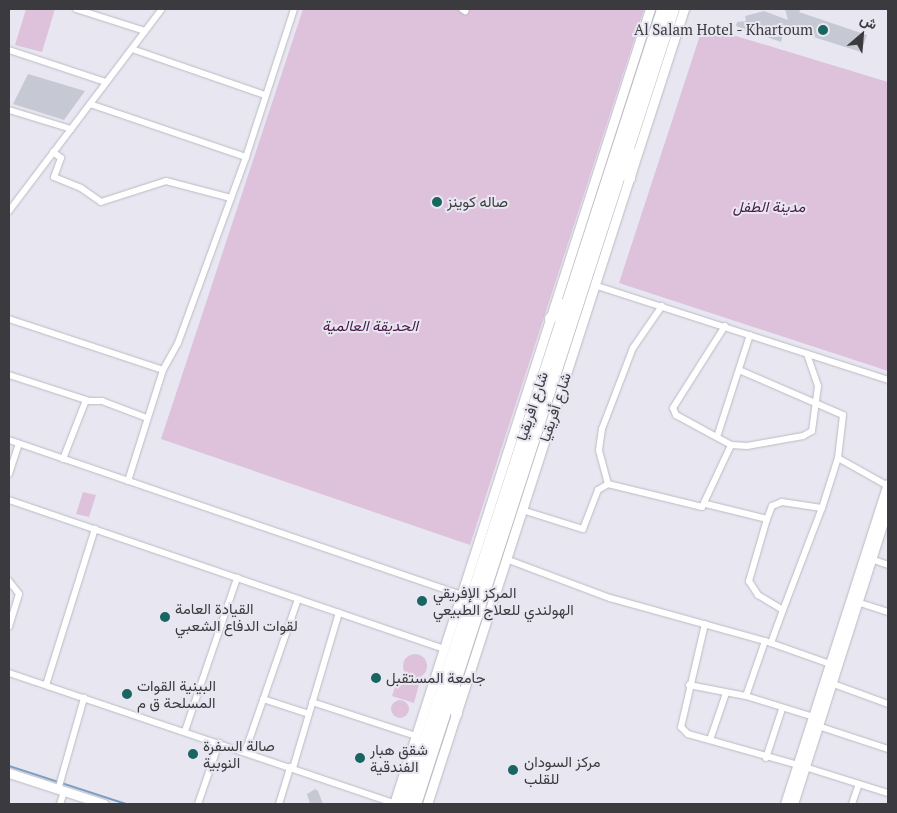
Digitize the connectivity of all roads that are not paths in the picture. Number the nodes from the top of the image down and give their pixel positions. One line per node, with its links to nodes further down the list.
1 (76, 9): 8 (street)
2 (162, 9): 8 (street)
3 (294, 9): 12 (street)
4 (650, 9): 25 (street)
5 (662, 9): 23 (highway, شارع افريقيا)
6 (673, 9): 15 (highway, شارع افريقيا)
7 (684, 9): 19 (street, شارع أفريقيا)
8 (145, 31): 9 (street)
9 (132, 49): 11 (street); 12 (street)
10 (9, 50): 11 (street)
11 (106, 82): 13 (street)
12 (265, 95): 18 (street)
13 (90, 104): 16 (street); 18 (street)
14 (9, 110): 16 (street)
15 (636, 126): 19 (highway); 35 (highway, شارع افريقيا)
16 (71, 129): 17 (street)
17 (54, 152): 20 (street); 21 (street)
18 (246, 157): 20 (street)
19 (629, 178): 22 (street, شارع أفريقيا)
20 (231, 198): 31 (street)
21 (9, 211)
22 (594, 285): 24 (street); 30 (street, شارع أفريقيا)
23 (566, 301): 25 (highway); 50 (highway, شارع افريقيا)
24 (662, 306): 27 (street); 47 (street)
25 (550, 318): 65 (street)
26 (9, 319): 31 (street)
27 (724, 326): 28 (street); 39 (street)
28 (750, 335): 29 (street); 32 (street)
29 (807, 354): 34 (street); 37 (street)
30 (569, 364): 35 (highway); 56 (street, شارع أفريقيا)
31 (163, 370): 38 (street)
32 (739, 370): 37 (street); 39 (street)
33 (9, 374): 36 (street)
34 (888, 380)
35 (553, 384): 49 (highway, شارع افريقيا)
36 (86, 400): 38 (street); 44 (street)
37 (816, 400): 42 (street); 43 (street)
38 (147, 418): 46 (street)
39 (717, 437): 42 (street)
40 (9, 440): 41 (street)
41 (19, 444): 44 (street); 45 (street)
42 (730, 445): 52 (street)
43 (838, 458): 48 (street); 55 (street)
44 (63, 459): 46 (street)
45 (9, 474)
46 (128, 481): 65 (street)
47 (608, 484): 52 (street); 56 (street)
48 (888, 485): 76 (street)
49 (519, 487): 50 (highway); 56 (highway, شارع افريقيا)
50 (505, 490): 53 (highway, شارع افريقيا)
51 (9, 500): 59 (street)
52 (706, 504): 57 (street)
53 (500, 505): 56 (highway); 73 (highway, شارع افريقيا)
54 (888, 507): 58 (street)
55 (822, 508): 57 (street); 68 (street)
56 (517, 509): 60 (street, شارع أفريقيا); 78 (highway, شارع افريقيا)
57 (767, 519): 68 (street)
58 (886, 523): 61 (street)
59 (95, 529): 63 (street); 80 (street)
60 (506, 559): 71 (street); 89 (street, شارع أفريقيا)
61 (871, 559): 62 (street); 67 (street)
62 (888, 565)
63 (237, 578): 66 (street); 93 (street)
64 (9, 581): 72 (street)
65 (461, 595): 73 (street)
66 (298, 599): 70 (street); 85 (street)
67 (857, 602): 69 (street); 79 (street)
68 (783, 610): 74 (street)
69 (888, 612)
70 (339, 613): 75 (street); 87 (street)
71 (705, 624): 74 (street); 81 (street)
72 (9, 626)
73 (455, 628): 75 (street); 111 (highway, شارع افريقيا)
74 (768, 642): 76 (street); 83 (street)
75 (443, 649): 94 (street)
76 (830, 664): 79 (street)
77 (9, 673): 80 (street)
78 (456, 680): 89 (highway); 112 (highway, شارع افريقيا)
79 (829, 682): 86 (street); 91 (street); 92 (street)
80 (46, 685): 84 (street)
81 (689, 685): 82 (street); 95 (street)
82 (726, 693): 83 (street); 95 (street)
83 (746, 696): 88 (street)
84 (84, 698): 93 (street); 104 (street)
85 (263, 699): 90 (street); 98 (street)
86 (887, 701)
87 (312, 702): 90 (street); 94 (street)
88 (782, 709): 91 (street); 99 (street)
89 (456, 713): 106 (street, شارع أفريقيا)
90 (309, 714): 101 (street)
91 (814, 717): 100 (street)
92 (818, 726): 97 (street); 100 (street)
93 (185, 732): 96 (street)
94 (416, 736): 111 (street)
95 (710, 740): 99 (street)
96 (219, 743): 98 (street); 109 (street)
97 (888, 749)
98 (245, 752): 101 (street)
99 (766, 758): 100 (street)
100 (802, 766): 103 (street); 113 (street); 114 (street)
101 (291, 767): 110 (street); 111 (street)
102 (9, 774): 104 (street)
103 (859, 784): 105 (street); 115 (street)
104 (61, 791): 107 (street); 108 (street)
105 (888, 793)
106 (428, 803)
107 (60, 804)
108 (104, 804)
109 (198, 804)
110 (279, 804)
111 (398, 804)
112 (415, 804)
113 (785, 804)
114 (793, 804)
115 (852, 804)

